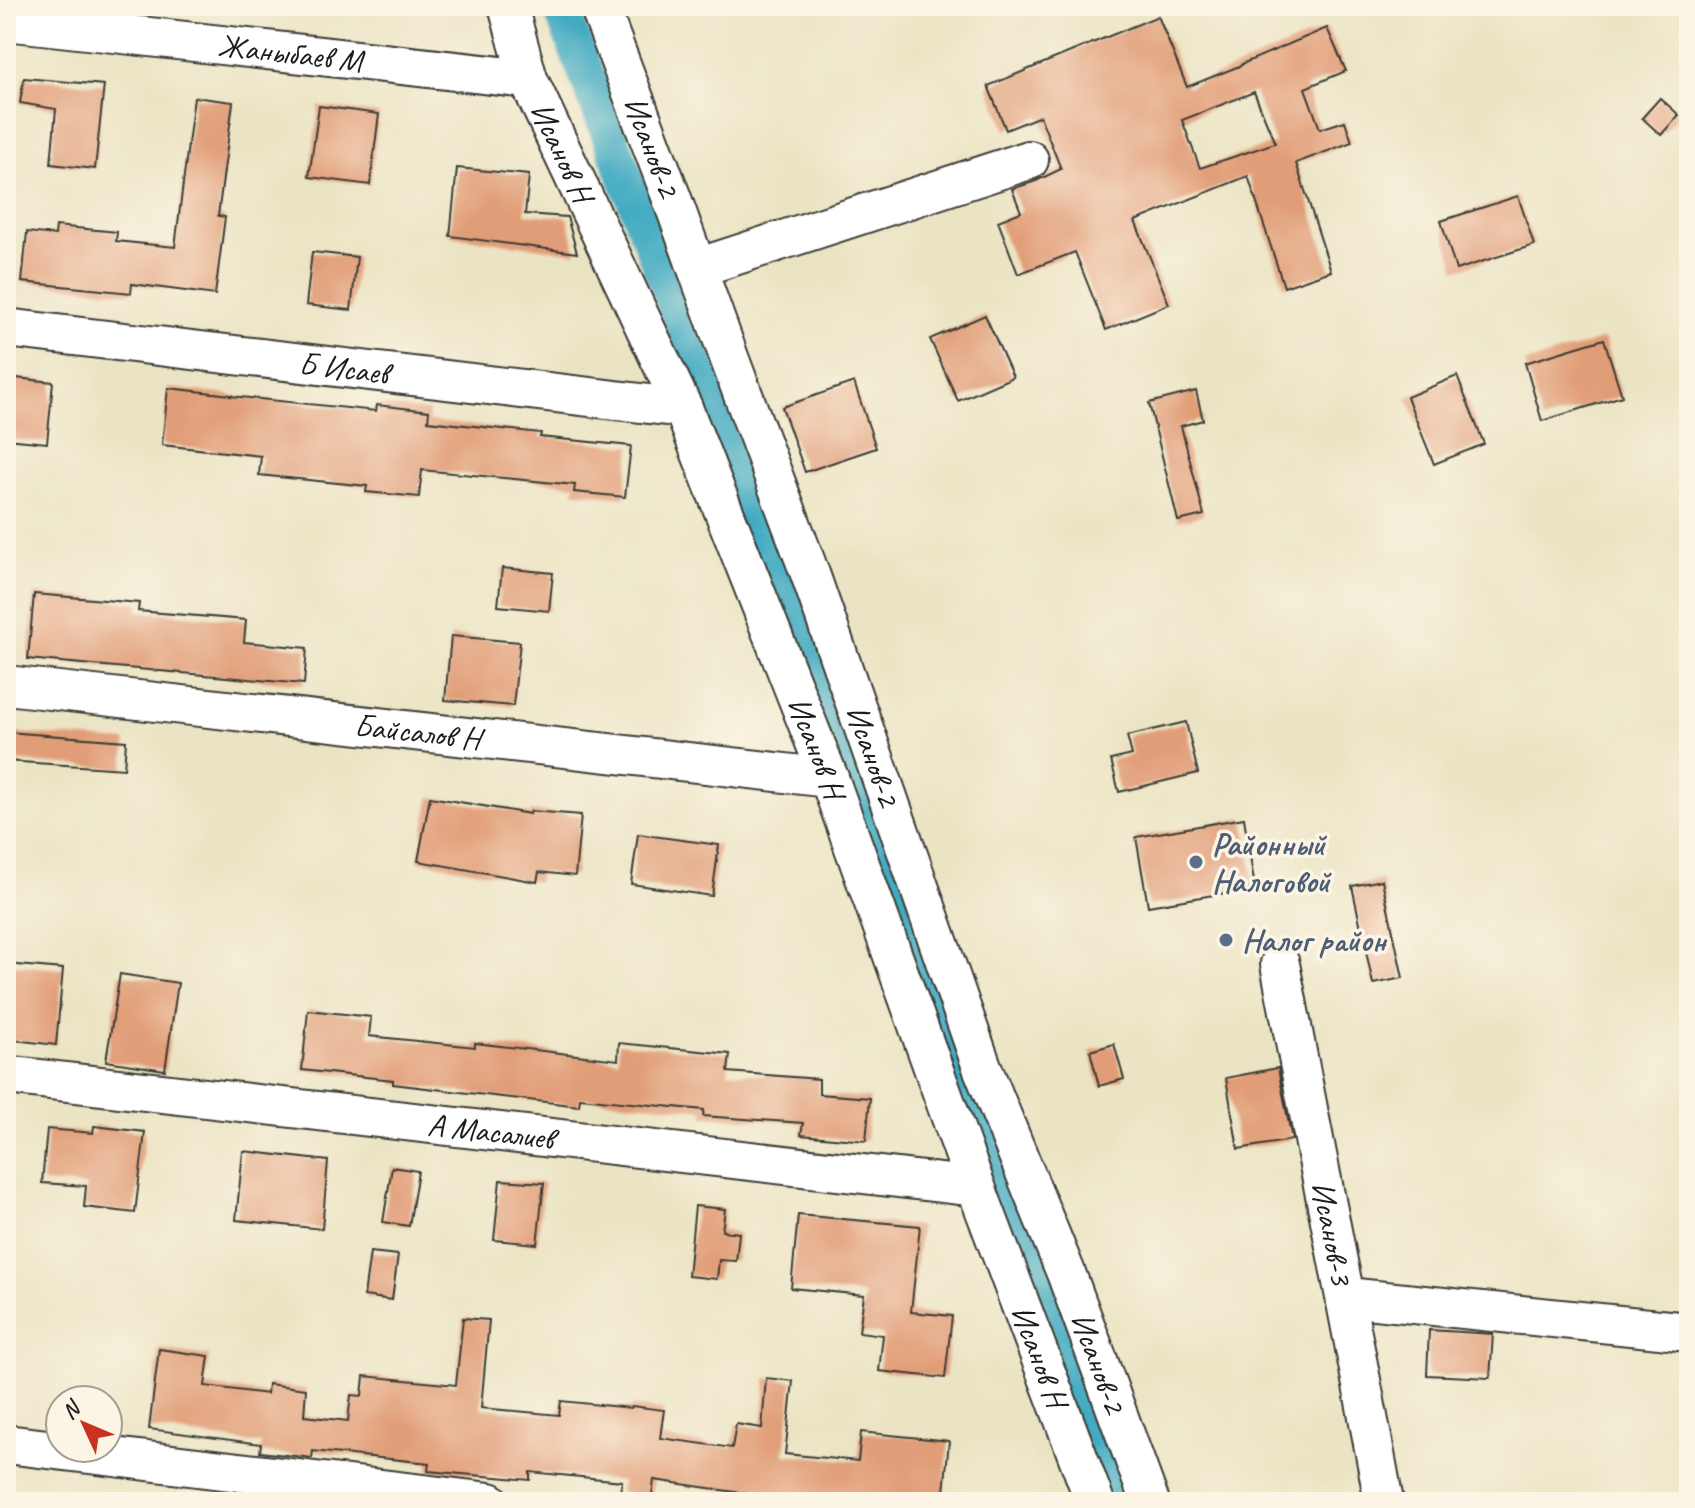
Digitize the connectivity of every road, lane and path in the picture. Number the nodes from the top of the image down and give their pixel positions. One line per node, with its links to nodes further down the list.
1 (508, 6): 4 (street, Исанов Н)
2 (599, 6): 6 (street, Исанов-2)
3 (6, 21): 4 (street, Жаныбаев М)
4 (528, 79): 8 (street, Исанов Н)
5 (1029, 160): 6 (street)
6 (697, 268): 19 (street, Исанов-2)
7 (6, 328): 8 (street, Б Исаев)
8 (683, 408): 10 (street, Исанов Н)
9 (6, 685): 10 (street, Байсалов Н)
10 (829, 778): 13 (street, Исанов Н)
11 (1280, 964): 14 (street, Исанов-3)
12 (6, 1075): 13 (street, А Масалиев)
13 (976, 1187): 18 (street, Исанов Н)
14 (1346, 1297): 15 (street); 20 (street, Исанов-3)
15 (1689, 1332)
16 (6, 1444): 17 (street)
17 (490, 1502)
18 (1095, 1502)
19 (1150, 1502)
20 (1384, 1502)

